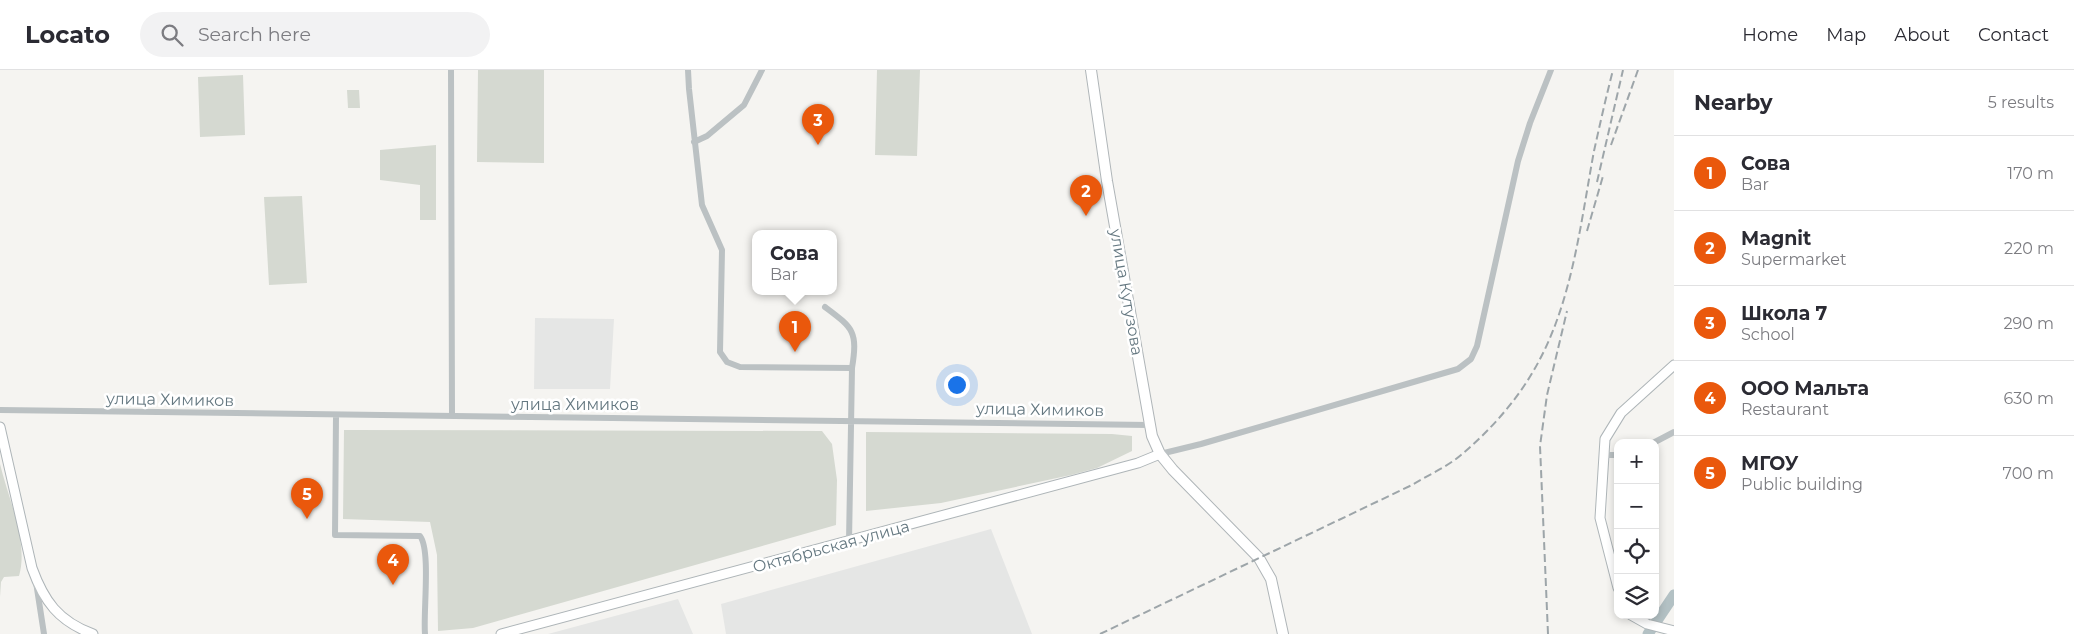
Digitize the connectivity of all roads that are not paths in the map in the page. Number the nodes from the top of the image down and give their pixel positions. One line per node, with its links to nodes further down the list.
1 (451, 70): 12 (street)
2 (688, 70): 6 (street)
3 (762, 70): 6 (street)
4 (1090, 70): 14 (main road, улица Кутузова)
5 (1551, 70): 19 (street)
6 (694, 142): 9 (street)
7 (825, 307): 9 (street)
8 (1674, 365): 20 (main road)
9 (852, 368): 13 (street)
10 (0, 410): 11 (street, улица Химиков)
11 (336, 416): 12 (street, улица Химиков); 30 (street)
12 (452, 416): 13 (street, улица Химиков)
13 (851, 419): 14 (street, улица Химиков); 22 (street)
14 (1149, 425): 19 (main road, улица Кутузова)
15 (0, 427): 18 (main road)
16 (1674, 432): 17 (street)
17 (1659, 440)
18 (2, 453): 24 (main road)
19 (1160, 454): 22 (main road, Октябрьская улица); 32 (main road, улица Кутузова)
20 (1604, 455): 21 (street); 23 (main road)
21 (1614, 455)
22 (849, 542): 26 (main road, Октябрьская улица)
23 (1614, 574)
24 (35, 576): 28 (street); 29 (main road)
25 (1638, 619): 27 (main road)
26 (526, 630): 31 (main road, Октябрьская улица)
27 (1674, 631)
28 (44, 634)
29 (93, 634)
30 (425, 634)
31 (501, 634)
32 (1283, 634)

